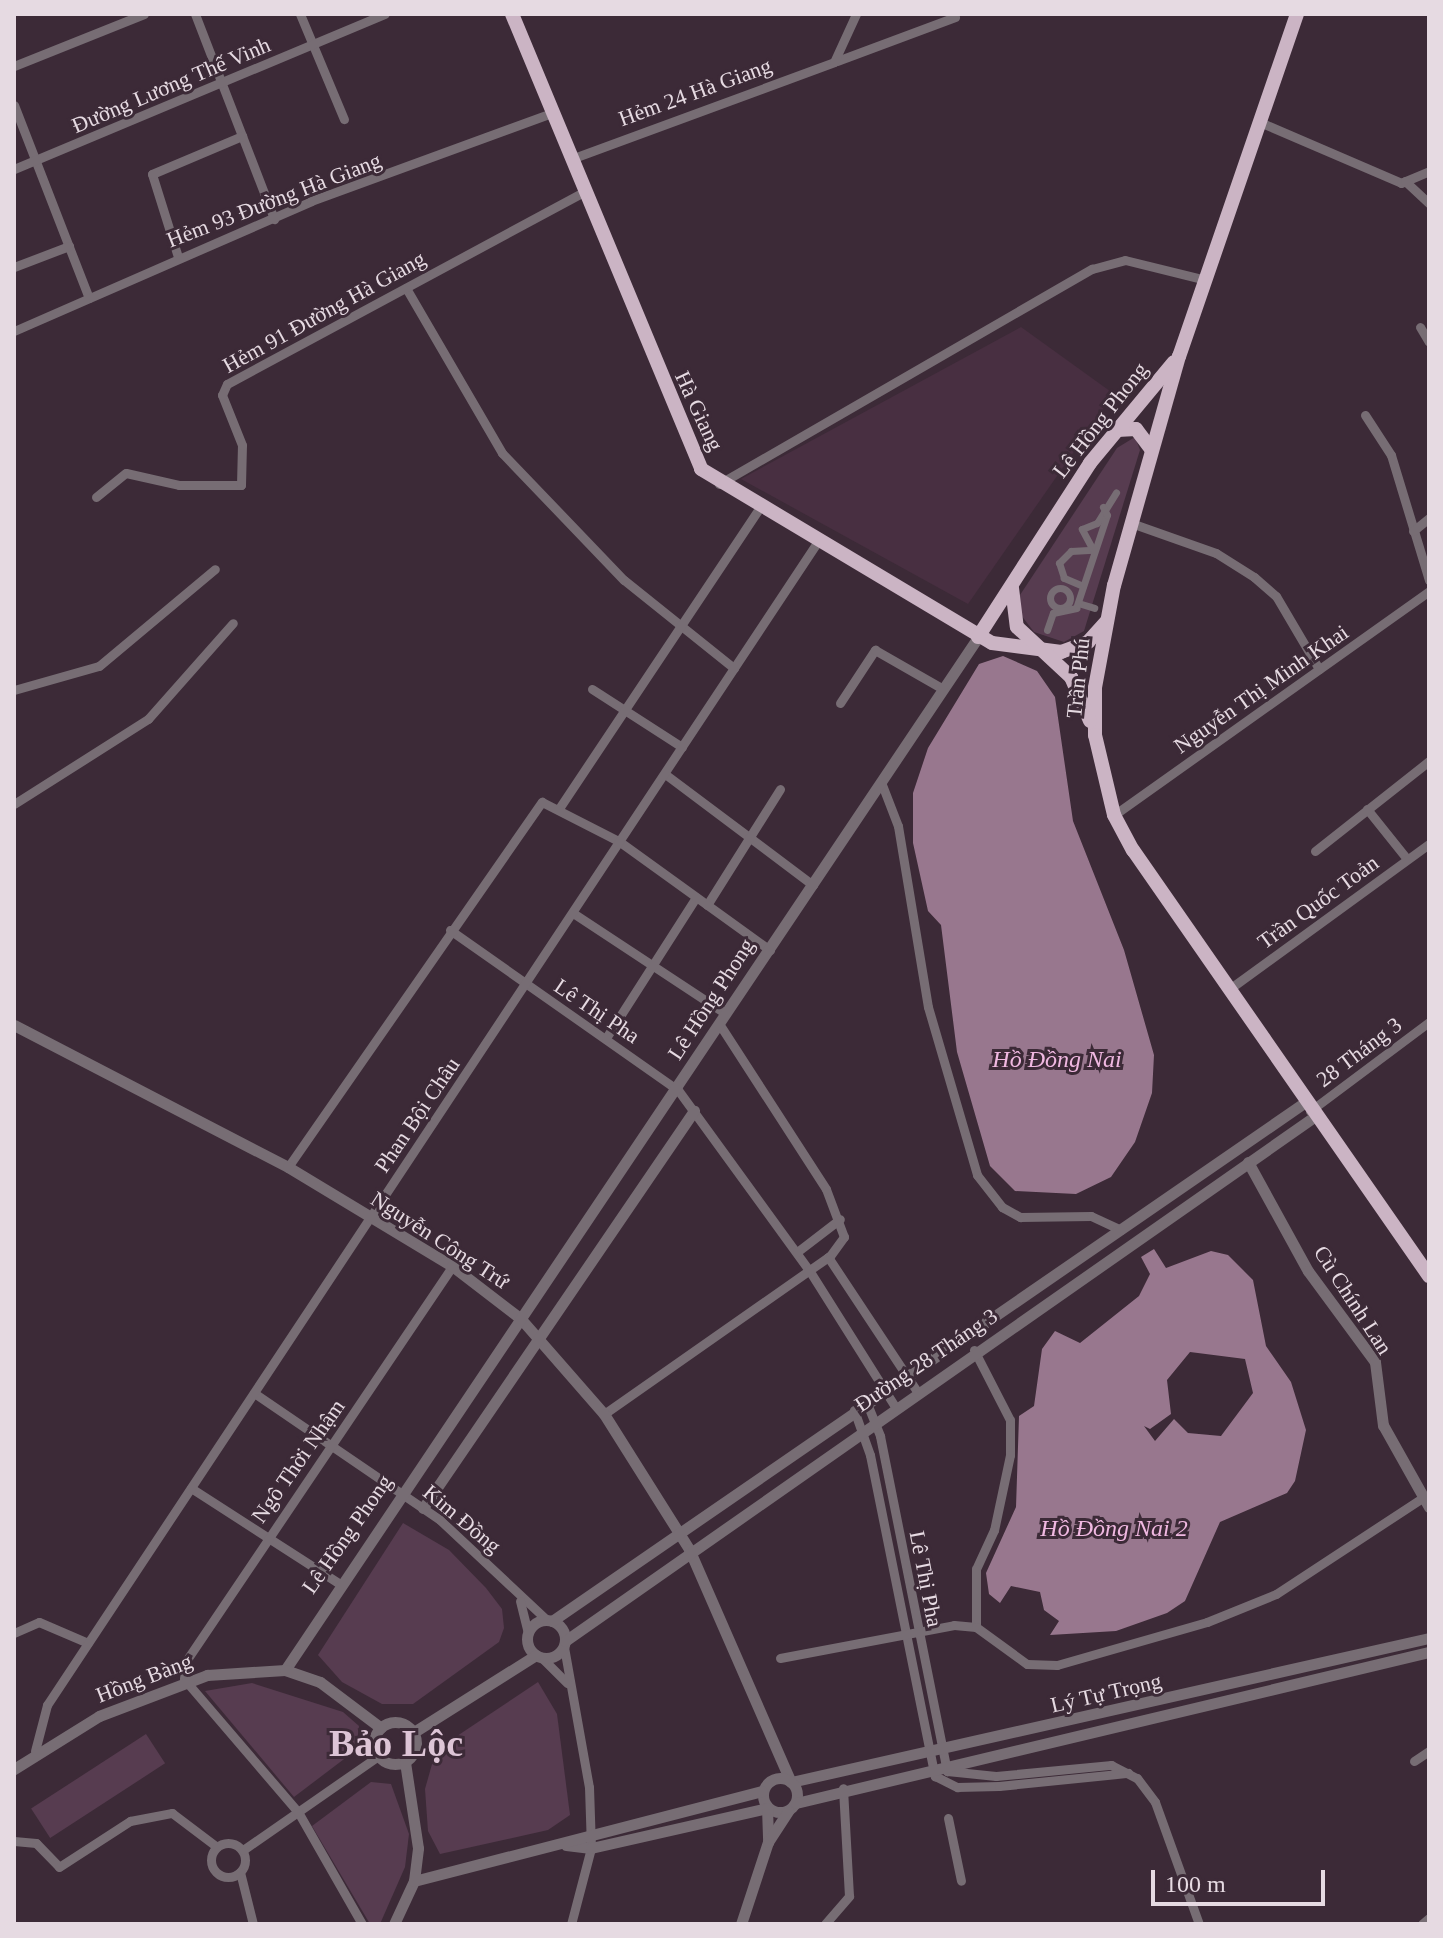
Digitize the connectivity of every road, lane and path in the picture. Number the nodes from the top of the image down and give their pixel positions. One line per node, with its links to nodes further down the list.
1 (144, 14): 11 (street)
2 (195, 14): 12 (street)
3 (300, 14): 9 (street)
4 (385, 14): 9 (street, Đường Lương Thế Vinh)
5 (512, 14): 14 (highway, Hà Giang)
6 (856, 14): 10 (street)
7 (1297, 14): 16 (highway, Trần Phú)
8 (955, 17): 10 (street, Hẻm 24 Hà Giang)
9 (313, 44): 12 (street, Đường Lương Thế Vinh); 15 (street)
10 (834, 62): 18 (street, Hẻm 24 Hà Giang)
11 (14, 66)
12 (223, 85): 17 (street); 19 (street, Đường Lương Thế Vinh)
13 (14, 105): 19 (street)
14 (552, 113): 18 (highway, Hà Giang); 25 (street, Hẻm 93 Đường Hà Giang)
15 (344, 119)
16 (1262, 123): 22 (street); 29 (highway, Trần Phú)
17 (242, 136): 25 (street); 27 (street)
18 (571, 159): 23 (highway, Hà Giang)
19 (37, 160): 20 (street, Đường Lương Thế Vinh); 26 (street)
20 (14, 169)
21 (1429, 171): 22 (street)
22 (1405, 181): 24 (street)
23 (584, 192): 30 (street, Hẻm 91 Đường Hà Giang); 39 (highway, Hà Giang)
24 (1429, 203)
25 (274, 219): 27 (street, Hẻm 93 Đường Hà Giang)
26 (69, 246): 28 (street); 31 (street)
27 (178, 257): 31 (street, Hẻm 93 Đường Hà Giang)
28 (14, 267)
29 (1206, 280): 35 (highway, Trần Phú); 39 (street)
30 (406, 288): 41 (street, Hẻm 91 Đường Hà Giang); 57 (street)
31 (89, 298): 33 (street, Hẻm 93 Đường Hà Giang)
32 (1420, 327): 34 (street)
33 (14, 331)
34 (1429, 342)
35 (1179, 356): 37 (highway, Lê Hồng Phong); 38 (highway, Trần Phú)
36 (1365, 415): 46 (street)
37 (1117, 430): 38 (highway); 50 (highway, Lê Hồng Phong)
38 (1152, 450): 45 (highway, Trần Phú)
39 (717, 485): 43 (highway, Hà Giang)
40 (1116, 493): 42 (street)
41 (96, 497)
42 (1103, 507): 51 (street); 51 (street)
43 (759, 509): 47 (highway, Hà Giang); 57 (street)
44 (1429, 518): 46 (street)
45 (1131, 523): 55 (highway, Trần Phú); 62 (street)
46 (1413, 531): 49 (street)
47 (816, 544): 59 (highway, Hà Giang); 61 (street, Phan Bội Châu)
48 (215, 569): 65 (street)
49 (1429, 580)
50 (1013, 584): 59 (highway, Lê Hồng Phong); 60 (highway, Hà Giang)
51 (1083, 586): 53 (street)
52 (1429, 591): 62 (street, Nguyễn Thị Minh Khai)
53 (1078, 603): 54 (street); 58 (street)
54 (1094, 608)
55 (1107, 621): 60 (highway, Hà Giang); 68 (highway, Trần Phú)
56 (233, 623): 74 (street)
57 (678, 627): 61 (street); 67 (street)
58 (1047, 630)
59 (978, 637): 60 (highway, Hà Giang); 64 (street, Lê Hồng Phong)
60 (1039, 650): 68 (highway, Hà Giang)
61 (734, 668): 69 (street, Phan Bội Châu)
62 (1319, 669): 77 (street, Nguyễn Thị Minh Khai)
63 (592, 689): 67 (street)
64 (943, 689): 66 (street); 72 (street, Lê Hồng Phong)
65 (14, 690)
66 (840, 703)
67 (625, 709): 69 (street); 75 (street)
68 (1095, 735): 77 (highway, Trần Phú)
69 (682, 747): 71 (street, Phan Bội Châu)
70 (1429, 761): 76 (street)
71 (665, 774): 78 (street); 79 (street, Phan Bội Châu)
72 (881, 782): 83 (street, Lê Hồng Phong); 103 (street)
73 (780, 789): 78 (street)
74 (14, 804)
75 (560, 807): 79 (street); 87 (street)
76 (1367, 809): 81 (street); 82 (street)
77 (1114, 815): 91 (highway, Trần Phú)
78 (749, 841): 83 (street); 85 (street)
79 (620, 842): 84 (street); 86 (street, Phan Bội Châu)
80 (1429, 844): 82 (street, Trần Quốc Toản)
81 (1315, 851)
82 (1407, 859): 91 (street, Trần Quốc Toản)
83 (813, 885): 88 (street, Lê Hồng Phong)
84 (696, 897): 85 (street); 89 (street)
85 (707, 905): 88 (street)
86 (573, 913): 89 (street); 90 (street, Phan Bội Châu)
87 (450, 930): 90 (street, Lê Thị Pha); 100 (street)
88 (770, 950): 92 (street, Lê Hồng Phong)
89 (653, 966): 92 (street); 95 (street)
90 (525, 984): 95 (street, Lê Thị Pha); 101 (street, Phan Bội Châu)
91 (1228, 990): 97 (highway, Trần Phú)
92 (723, 1020): 96 (street, Lê Hồng Phong); 102 (street)
93 (1429, 1022): 97 (street, 28 Tháng 3)
94 (14, 1025): 100 (street, Nguyễn Công Trứ)
95 (606, 1038): 96 (street, Lê Thị Pha)
96 (678, 1090): 98 (street, Lê Thị Pha); 111 (street, Lê Hồng Phong)
97 (1309, 1110): 99 (street, Đường 28 Tháng 3); 103 (street, Đường 28 Tháng 3); 108 (highway, Trần Phú)
98 (694, 1111): 104 (street, Lê Thị Pha); 112 (street)
99 (1248, 1162): 110 (street, Đường 28 Tháng 3); 127 (street, Cù Chính Lan)
100 (288, 1167): 101 (street, Nguyễn Công Trứ)
101 (371, 1217): 106 (street, Nguyễn Công Trứ); 117 (street, Phan Bội Châu)
102 (840, 1219): 104 (street); 105 (street)
103 (1121, 1230): 109 (street, Đường 28 Tháng 3)
104 (797, 1252): 107 (street, Lê Thị Pha)
105 (828, 1257): 107 (street); 114 (street)
106 (452, 1266): 111 (street, Nguyễn Công Trứ); 124 (street, Ngô Thời Nhậm)
107 (809, 1270): 115 (street, Lê Thị Pha); 121 (street)
108 (1429, 1276)
109 (1012, 1303): 110 (street); 114 (street, Đường 28 Tháng 3)
110 (1023, 1318): 113 (street, Đường 28 Tháng 3)
111 (521, 1319): 112 (street, Nguyễn Công Trứ); 126 (street, Lê Hồng Phong)
112 (538, 1340): 121 (street, Nguyễn Công Trứ); 128 (street)
113 (974, 1350): 116 (street, Đường 28 Tháng 3); 135 (street, Lê Thị Pha)
114 (904, 1373): 115 (street, Đường 28 Tháng 3); 116 (street)
115 (883, 1388): 118 (street, Đường 28 Tháng 3); 119 (street, Lê Thị Pha)
116 (916, 1390): 119 (street, Đường 28 Tháng 3)
117 (254, 1393): 124 (street, Kim Đồng); 125 (street, Phan Bội Châu)
118 (866, 1401): 120 (street, Đường 28 Tháng 3); 122 (street, Lê Thị Pha)
119 (894, 1405): 122 (street, Đường 28 Tháng 3)
120 (854, 1410): 123 (street); 129 (street, Đường 28 Tháng 3)
121 (604, 1414): 129 (street, Nguyễn Công Trứ)
122 (875, 1418): 123 (street, Đường 28 Tháng 3); 137 (street, Lê Thị Pha)
123 (863, 1427): 131 (street, Đường 28 Tháng 3); 138 (street)
124 (331, 1446): 126 (street, Kim Đồng); 130 (street, Ngô Thời Nhậm)
125 (191, 1488): 130 (street); 140 (street, Phan Bội Châu)
126 (403, 1493): 128 (street, Kim Đồng); 132 (street, Lê Hồng Phong)
127 (1425, 1503): 135 (street)
128 (423, 1508): 133 (street, Kim Đồng)
129 (680, 1533): 131 (street, Nguyễn Công Trứ); 134 (street, Đường 28 Tháng 3)
130 (268, 1535): 132 (street); 146 (street, Ngô Thời Nhậm)
131 (689, 1549): 141 (street, Đường 28 Tháng 3); 153 (street, Nguyễn Công Trứ)
132 (340, 1584): 145 (street, Lê Hồng Phong)
133 (520, 1601): 134 (street, Kim Đồng); 142 (street, Kim Đồng)
134 (549, 1621): 141 (street); 142 (street, Đường 28 Tháng 3)
135 (976, 1627): 137 (street)
136 (14, 1633): 140 (street)
137 (918, 1633): 138 (street); 151 (street, Lê Thị Pha)
138 (905, 1637): 144 (street); 154 (street)
139 (1429, 1638): 151 (street, Lý Tự Trọng)
140 (88, 1643): 150 (street, Phan Bội Châu)
141 (565, 1644): 142 (street, Đường 28 Tháng 3); 147 (street)
142 (534, 1648): 147 (street); 149 (street)
143 (1429, 1652): 158 (street, Lý Tự Trọng)
144 (780, 1658)
145 (285, 1670): 146 (street, Hồng Bàng); 148 (street, Hồng Bàng)
146 (184, 1679): 150 (street, Hồng Bàng); 167 (street)
147 (567, 1683): 169 (street)
148 (381, 1728): 149 (street); 155 (street)
149 (414, 1732): 157 (street)
150 (35, 1751): 159 (street, Hồng Bàng)
151 (941, 1751): 154 (street, Lý Tự Trọng); 158 (street, Lê Thị Pha)
152 (1429, 1751): 156 (street)
153 (775, 1753): 162 (street, Nguyễn Công Trứ); 164 (street)
154 (928, 1754): 160 (street); 162 (street, Lý Tự Trọng)
155 (378, 1756): 157 (street); 167 (street)
156 (1414, 1761)
157 (405, 1762): 177 (street)
158 (944, 1766): 160 (street, Lý Tự Trọng); 161 (street)
159 (14, 1769)
160 (931, 1769): 161 (street); 163 (street, Lý Tự Trọng)
161 (1128, 1773): 186 (street)
162 (791, 1782): 164 (street, Lý Tự Trọng); 165 (street, Nguyễn Công Trứ)
163 (843, 1788): 165 (street, Lý Tự Trọng); 185 (street)
164 (764, 1789): 166 (street); 169 (street)
165 (792, 1807): 166 (street); 171 (street)
166 (767, 1808): 171 (street); 174 (street)
167 (298, 1812): 175 (street); 181 (street)
168 (948, 1818): 178 (street)
169 (590, 1830): 172 (street); 174 (street)
170 (14, 1841): 173 (street)
171 (768, 1842): 184 (street)
172 (565, 1845): 174 (street); 177 (street)
173 (217, 1847): 175 (street); 176 (street)
174 (591, 1848): 183 (street)
175 (243, 1850): 176 (street)
176 (240, 1872): 180 (street)
177 (414, 1881): 182 (street)
178 (961, 1881)
179 (1429, 1918): 187 (street)
180 (253, 1924)
181 (362, 1924)
182 (394, 1924)
183 (571, 1924)
184 (741, 1924)
185 (825, 1924)
186 (1199, 1924)
187 (1422, 1924)

